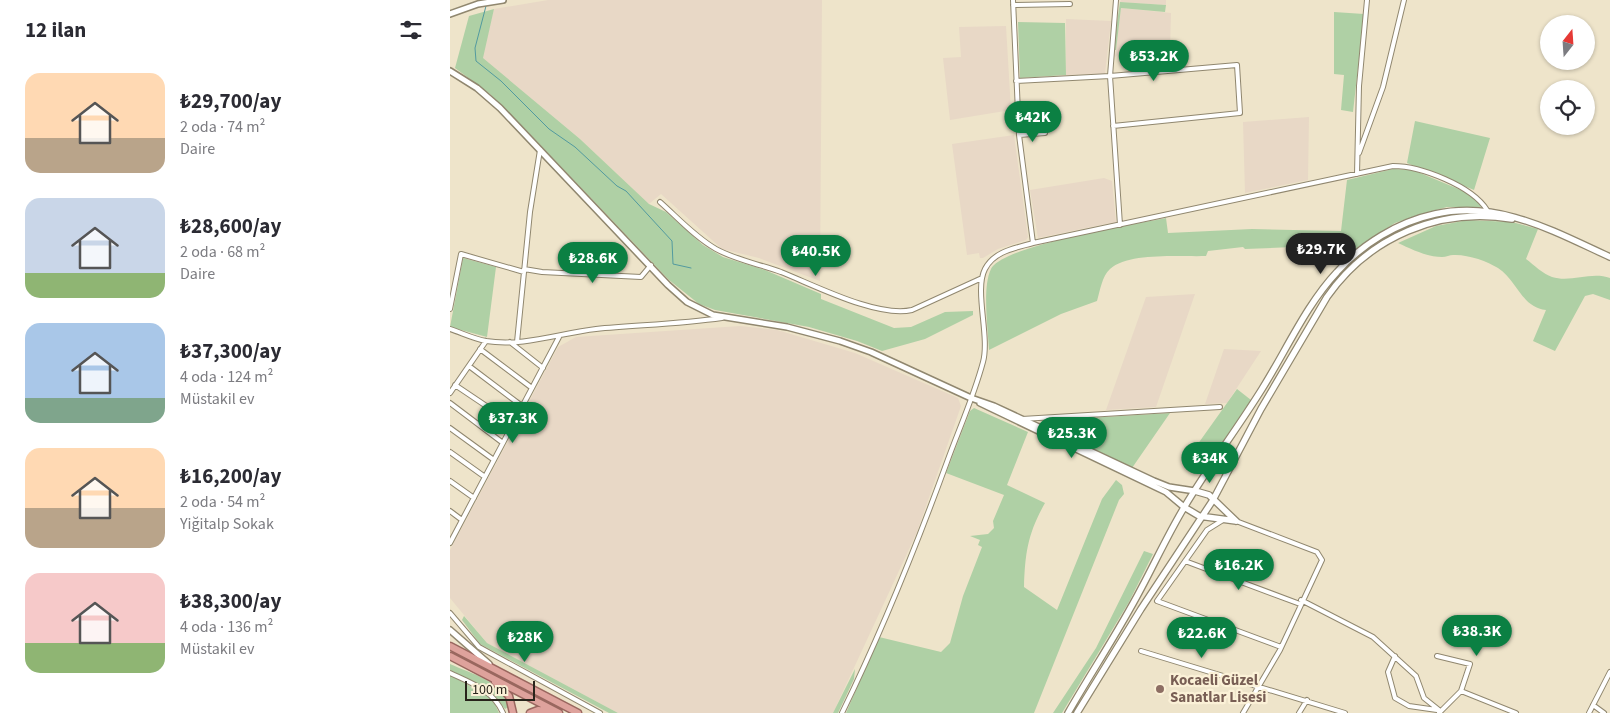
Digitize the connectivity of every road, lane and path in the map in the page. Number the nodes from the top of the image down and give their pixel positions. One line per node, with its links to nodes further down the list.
1 (503, 0): 7 (street)
2 (1116, 0): 9 (street)
3 (1368, 0): 15 (street)
4 (1404, 0): 15 (street)
5 (1013, 2): 6 (street); 10 (street)
6 (1070, 4)
7 (450, 14)
8 (450, 71): 14 (street)
9 (1110, 76): 10 (street); 11 (street); 11 (street)
10 (1016, 81): 13 (street)
11 (1113, 126): 19 (street)
12 (1045, 132): 13 (street)
13 (1019, 135): 21 (street)
14 (540, 150): 23 (street); 24 (street)
15 (1358, 156): 16 (street)
16 (1357, 174): 18 (street); 19 (street)
17 (660, 202): 25 (street)
18 (1487, 210): 20 (main road); 52 (main road)
19 (1120, 225): 21 (street)
20 (1541, 225): 22 (main road); 54 (main road)
21 (1033, 243): 25 (street)
22 (1610, 257)
23 (651, 266): 24 (street); 27 (street)
24 (524, 271): 26 (street); 32 (street)
25 (982, 278): 39 (street)
26 (450, 309)
27 (724, 318): 29 (street); 39 (street)
28 (450, 329): 30 (street)
29 (560, 337): 32 (street); 35 (street)
30 (486, 341): 31 (street); 33 (street)
31 (510, 342): 32 (street); 35 (street)
32 (517, 342)
33 (480, 349): 34 (street); 37 (street)
34 (469, 366): 36 (street); 41 (street)
35 (542, 368): 37 (street)
36 (455, 385): 38 (street); 44 (street)
37 (532, 388): 41 (street)
38 (450, 392)
39 (971, 398): 43 (street); 55 (street); 89 (street)
40 (450, 404): 46 (street)
41 (522, 406): 44 (street)
42 (1220, 407): 43 (street)
43 (1022, 419): 52 (street)
44 (513, 424): 46 (street)
45 (450, 428): 49 (street)
46 (503, 443): 49 (street)
47 (451, 452): 48 (street); 50 (street)
48 (450, 458)
49 (494, 460): 50 (street)
50 (485, 476): 53 (street)
51 (450, 481): 53 (street)
52 (1195, 491): 54 (main road); 55 (main road)
53 (474, 498): 58 (street)
54 (1213, 500): 57 (main road); 60 (main road)
55 (1184, 507): 57 (main road); 90 (main road)
56 (450, 511): 58 (street)
57 (1203, 516): 59 (main road); 64 (main road)
58 (462, 520): 61 (street)
59 (1223, 520): 60 (main road); 62 (street)
60 (1236, 521): 65 (street)
61 (450, 541)
62 (1185, 561): 63 (street); 65 (street)
63 (1157, 601): 64 (street); 69 (street)
64 (1146, 602): 91 (main road)
65 (1301, 602): 69 (street); 72 (street)
66 (450, 613): 88 (street)
67 (450, 630): 74 (street)
68 (450, 646): 74 (highway)
69 (1281, 647): 78 (street)
70 (1141, 651): 78 (street)
71 (450, 656): 75 (highway)
72 (1395, 656): 82 (street); 82 (street)
73 (1437, 656): 79 (street)
74 (493, 668): 87 (highway)
75 (478, 670): 84 (highway); 86 (highway)
76 (1610, 672): 81 (street)
77 (450, 673): 83 (street)
78 (1258, 686): 80 (street); 92 (street)
79 (1461, 690): 82 (street); 95 (street)
80 (1307, 700): 93 (street); 94 (street)
81 (1593, 706): 96 (street); 97 (street)
82 (1439, 712)
83 (503, 713)
84 (513, 713)
85 (530, 713): 86 (highway)
86 (559, 713)
87 (578, 713)
88 (600, 713)
89 (842, 713)
90 (1068, 713)
91 (1078, 713)
92 (1243, 713)
93 (1299, 713)
94 (1345, 713)
95 (1516, 713)
96 (1589, 713)
97 (1604, 713)

